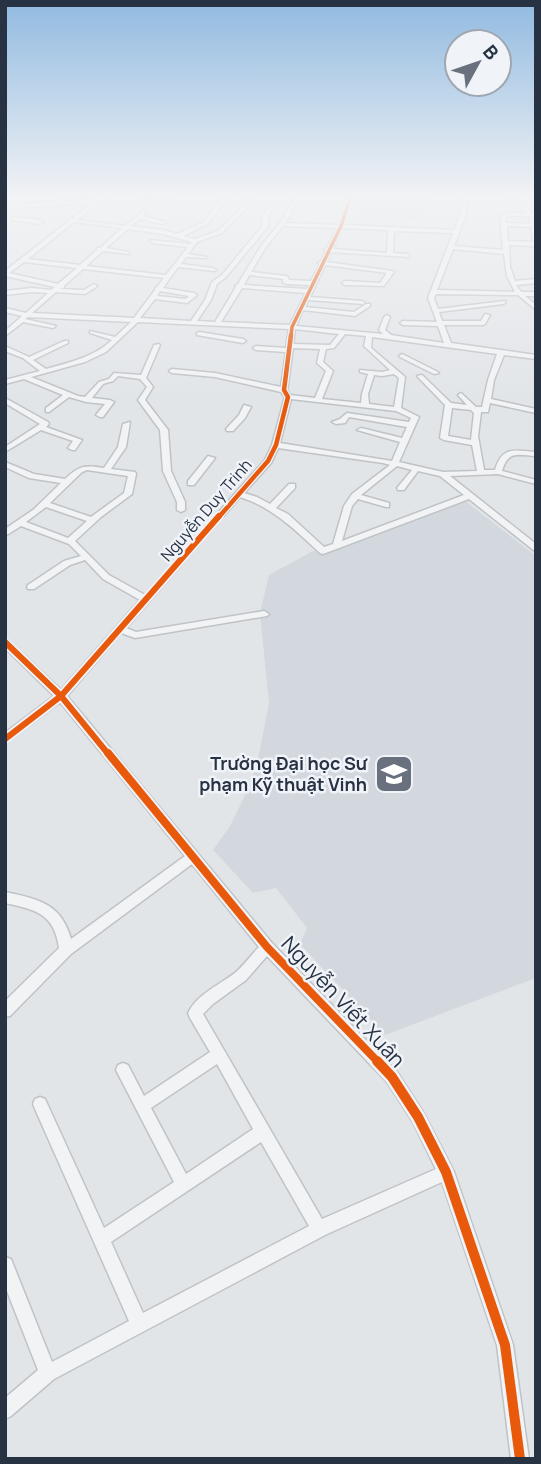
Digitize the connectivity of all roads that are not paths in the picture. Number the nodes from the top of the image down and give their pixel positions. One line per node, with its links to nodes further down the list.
1 (66, 264): 9 (street)
2 (233, 264): 37 (street)
3 (254, 264): 12 (street)
4 (320, 264): 21 (street, Nguyễn Duy Trinh)
5 (331, 264): 15 (street)
6 (443, 264): 22 (street)
7 (509, 264): 16 (street)
8 (176, 265): 10 (street); 13 (street)
9 (83, 266): 13 (street); 20 (street)
10 (213, 270)
11 (5, 274): 20 (street)
12 (247, 274): 18 (street); 21 (street)
13 (166, 277): 19 (street)
14 (536, 281): 16 (street)
15 (345, 283)
16 (514, 283): 23 (street)
17 (94, 286): 20 (street)
18 (238, 286): 21 (street); 40 (street)
19 (157, 289): 26 (street); 26 (street)
20 (58, 290): 25 (street); 35 (street)
21 (308, 291): 30 (street, Nguyễn Duy Trinh); 30 (street)
22 (433, 292): 23 (street); 32 (street)
23 (520, 294): 24 (street); 29 (street)
24 (536, 294)
25 (5, 295): 28 (street)
26 (152, 297): 36 (street)
27 (503, 302): 32 (street)
28 (5, 303)
29 (536, 307)
30 (301, 308): 42 (street, Nguyễn Duy Trinh)
31 (5, 310): 35 (street)
32 (435, 311): 39 (street)
33 (487, 315): 39 (street)
34 (387, 317): 48 (street)
35 (25, 318): 36 (street); 41 (street); 45 (street)
36 (136, 320): 37 (street); 49 (street)
37 (192, 323): 40 (street)
38 (403, 323): 39 (street)
39 (441, 323): 53 (street)
40 (217, 324): 42 (street)
41 (53, 326)
42 (292, 327): 43 (street); 56 (street, Nguyễn Duy Trinh)
43 (343, 331): 47 (street); 57 (street)
44 (92, 332): 49 (street)
45 (5, 334)
46 (199, 334): 50 (street)
47 (369, 334): 48 (street); 66 (street)
48 (389, 337): 53 (street)
49 (117, 339): 62 (street)
50 (243, 341)
51 (66, 342): 61 (street)
52 (157, 345): 69 (street)
53 (449, 345): 58 (street)
54 (5, 348): 61 (street)
55 (256, 348): 56 (street)
56 (289, 348): 57 (street); 72 (street, Nguyễn Duy Trinh)
57 (323, 348): 77 (street)
58 (501, 353): 60 (street); 78 (street)
59 (402, 356): 67 (street)
60 (536, 357)
61 (29, 359): 62 (street)
62 (46, 371): 68 (street)
63 (362, 371): 65 (street)
64 (172, 372): 72 (street)
65 (372, 372): 66 (street); 79 (street)
66 (393, 372): 70 (street)
67 (420, 376): 70 (street); 80 (street)
68 (25, 377): 71 (street); 73 (street)
69 (143, 377): 76 (street); 120 (street)
70 (402, 377): 82 (street)
71 (5, 382)
72 (286, 393): 77 (street); 95 (street, Nguyễn Duy Trinh)
73 (69, 394): 76 (street); 84 (street)
74 (461, 395): 83 (street)
75 (5, 400): 90 (street)
76 (86, 400): 86 (street)
77 (317, 401): 79 (street)
78 (488, 401): 83 (street); 85 (street)
79 (365, 405): 82 (street)
80 (449, 405): 83 (street); 94 (street)
81 (247, 407): 91 (street)
82 (397, 409): 89 (street)
83 (477, 409): 94 (street)
84 (49, 410)
85 (536, 411)
86 (100, 415)
87 (336, 422): 89 (street)
88 (127, 424): 104 (street)
89 (411, 425): 93 (street)
90 (42, 428): 96 (street); 97 (street)
91 (230, 429)
92 (361, 430): 93 (street)
93 (405, 441): 101 (street)
94 (476, 443): 106 (street)
95 (276, 445): 101 (street); 114 (street, Nguyễn Duy Trinh)
96 (72, 448)
97 (5, 450)
98 (536, 454): 105 (street)
99 (211, 458): 111 (street)
100 (5, 464): 109 (street)
101 (396, 464): 103 (street); 115 (street)
102 (529, 467): 108 (street)
103 (416, 468): 107 (street); 113 (street)
104 (106, 471): 109 (street); 121 (street)
105 (498, 472): 106 (street); 108 (street)
106 (481, 473): 107 (street)
107 (443, 474): 116 (street)
108 (520, 477): 110 (street)
109 (66, 482): 117 (street)
110 (536, 482)
111 (191, 483)
112 (292, 486): 119 (street)
113 (401, 488)
114 (238, 494): 119 (street); 129 (street, Nguyễn Duy Trinh)
115 (355, 496): 118 (street); 125 (street)
116 (469, 496): 125 (street); 126 (street)
117 (45, 503): 121 (street); 122 (street)
118 (386, 505)
119 (271, 508): 125 (street)
120 (181, 510)
121 (92, 520): 124 (street)
122 (20, 523): 123 (street); 124 (street)
123 (5, 533)
124 (70, 541): 127 (street)
125 (336, 547)
126 (536, 549)
127 (86, 557): 128 (street); 129 (street)
128 (31, 587)
129 (146, 599): 131 (street, Nguyễn Duy Trinh)
130 (261, 615): 131 (street)
131 (120, 629): 133 (street, Nguyễn Duy Trinh)
132 (5, 642): 133 (street, Nguyễn Viết Xuân)
133 (61, 696): 134 (street, Nguyễn Duy Trinh); 135 (street, Nguyễn Viết Xuân)
134 (5, 739)
135 (193, 858): 137 (street, Nguyễn Viết Xuân); 138 (street)
136 (5, 897): 138 (street)
137 (267, 947): 140 (street); 145 (street, Nguyễn Viết Xuân)
138 (66, 950): 139 (street)
139 (8, 1003)
140 (217, 1056): 143 (street); 144 (street)
141 (123, 1070): 143 (street)
142 (40, 1104): 148 (street)
143 (142, 1106): 146 (street)
144 (262, 1132): 146 (street); 147 (street)
145 (446, 1172): 147 (street); 153 (street, Nguyễn Viết Xuân)
146 (183, 1184): 148 (street)
147 (319, 1229): 150 (street)
148 (101, 1239): 150 (street)
149 (5, 1265): 151 (street)
150 (140, 1325): 151 (street)
151 (48, 1373): 152 (street)
152 (5, 1410)
153 (520, 1459)

